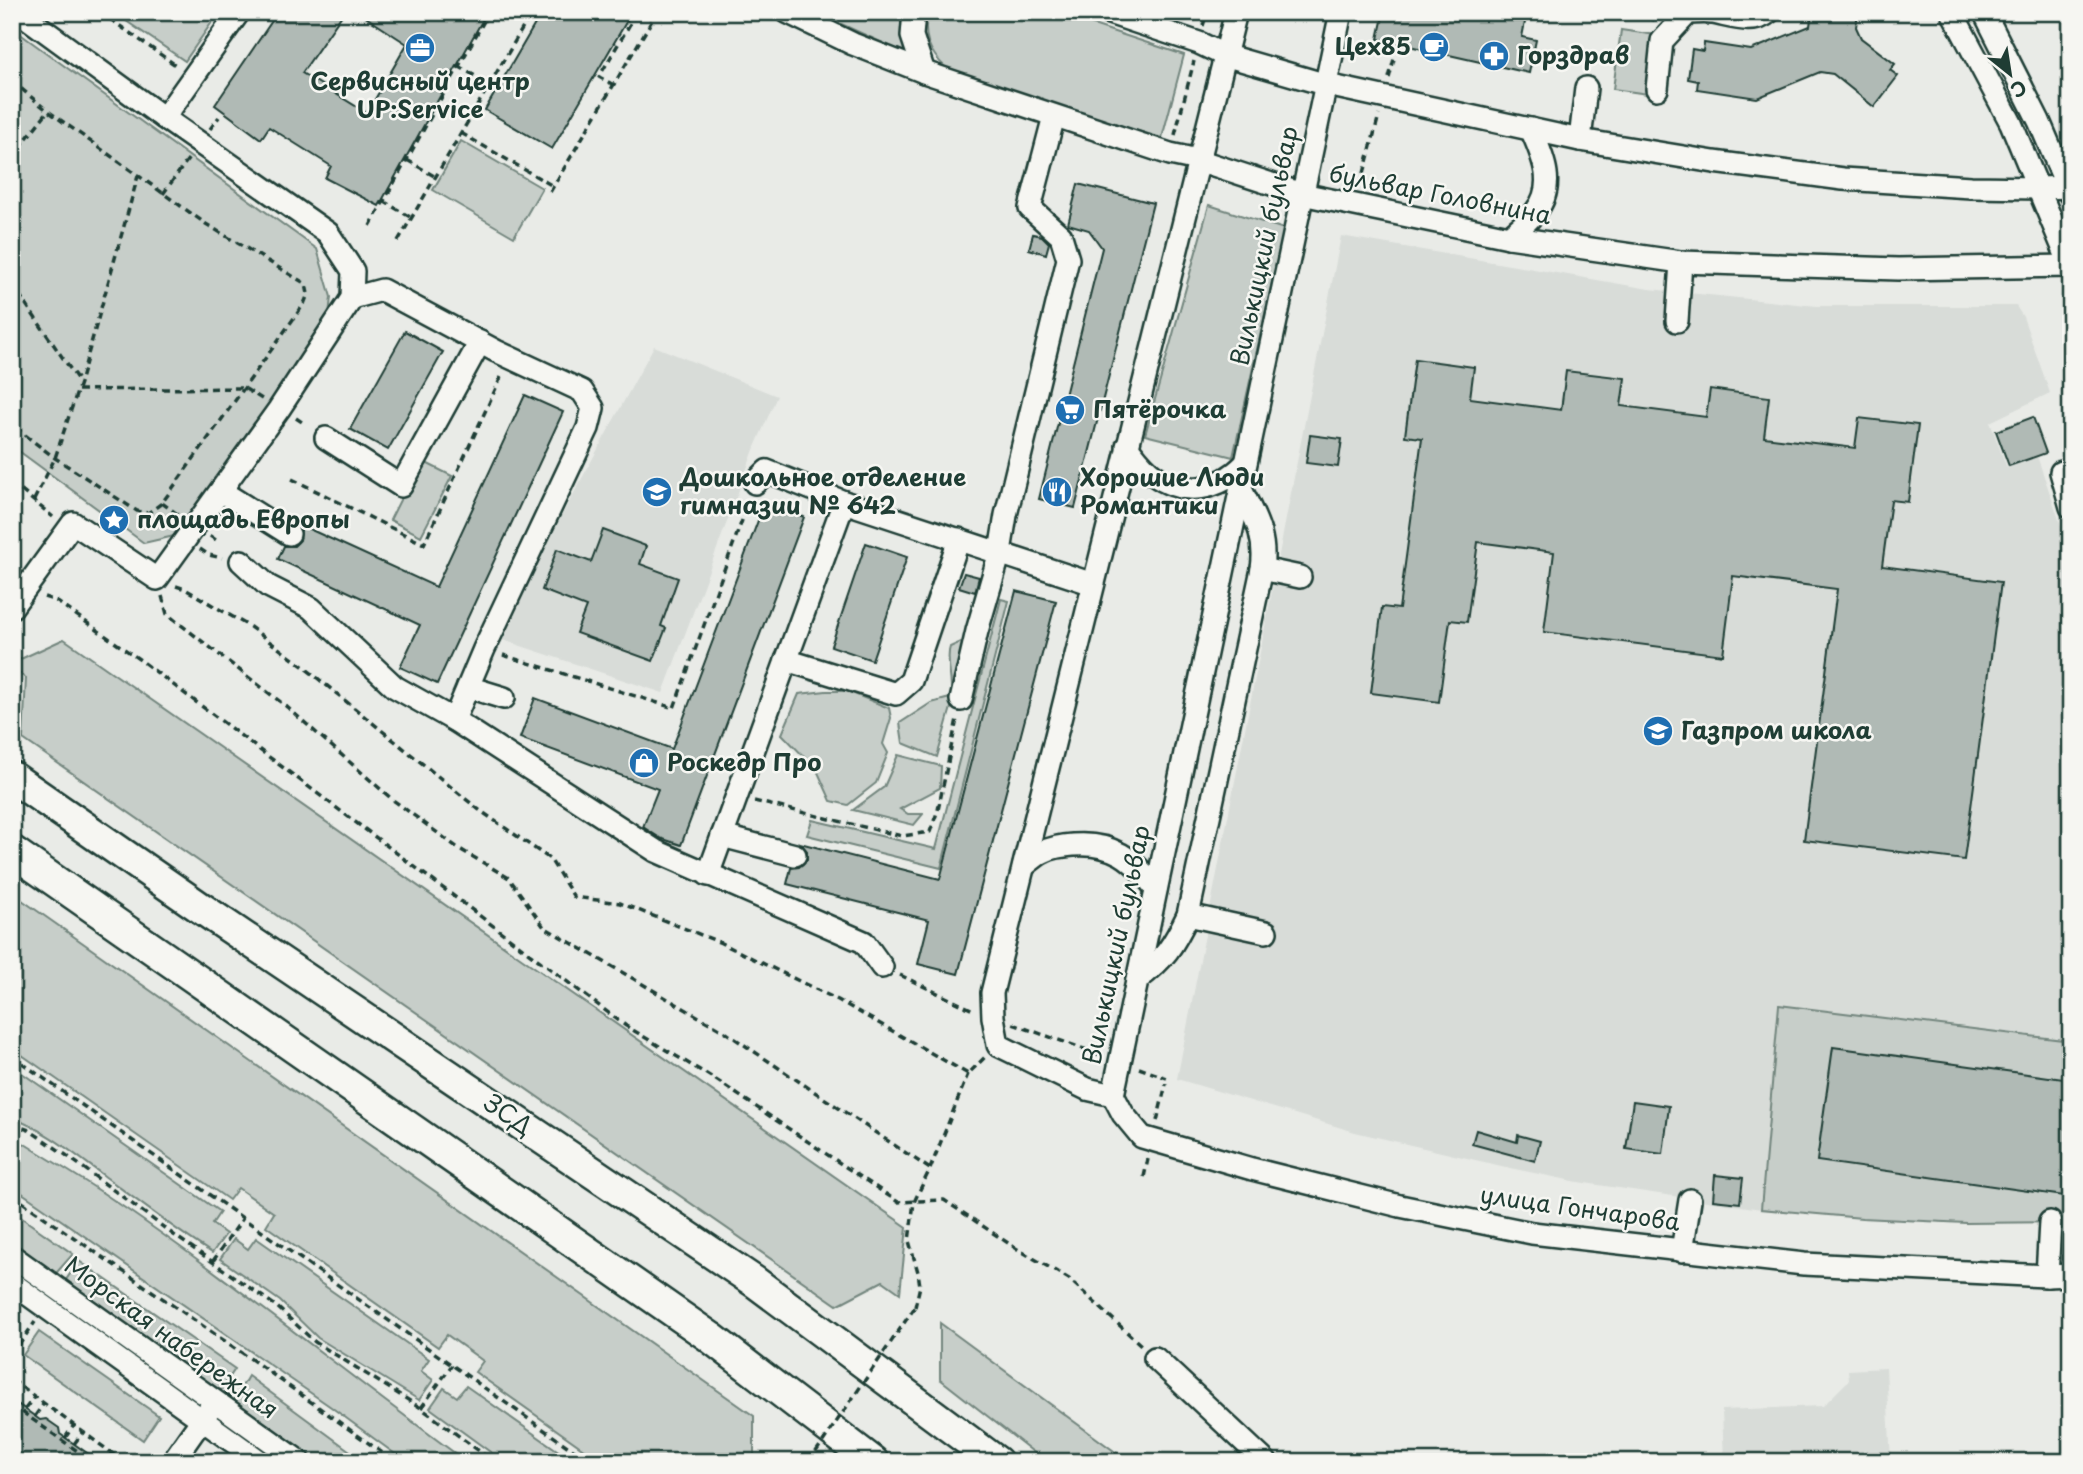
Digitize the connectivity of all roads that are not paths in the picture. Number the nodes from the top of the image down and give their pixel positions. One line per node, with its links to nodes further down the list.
1 (19, 12): 11 (street)
2 (239, 12): 18 (street)
3 (787, 12): 13 (street, бульвар Головнина)
4 (914, 12): 13 (street)
5 (1106, 12): 12 (street)
6 (1236, 12): 12 (street)
7 (1341, 12): 14 (street, Вилькицкий бульвар)
8 (1769, 12): 16 (street)
9 (1952, 12): 22 (street)
10 (1984, 12): 23 (street)
11 (42, 19): 18 (street)
12 (1224, 55): 14 (street); 21 (street)
13 (924, 72): 17 (street, бульвар Головнина)
14 (1327, 85): 19 (street); 24 (street, Вилькицкий бульвар)
15 (1586, 88): 20 (street)
16 (1657, 89)
17 (1054, 116): 21 (street, бульвар Головнина); 42 (street)
18 (164, 118): 28 (street)
19 (1531, 129): 20 (street); 25 (street)
20 (1580, 139): 22 (street)
21 (1198, 160): 24 (street, бульвар Головнина); 32 (street)
22 (2039, 188): 23 (street); 27 (street)
23 (2070, 190)
24 (1302, 194): 25 (street, бульвар Головнина); 33 (street, Вилькицкий бульвар)
25 (1508, 237): 26 (street, бульвар Головнина)
26 (1681, 262): 27 (street, бульвар Головнина); 29 (street)
27 (2071, 266)
28 (352, 298): 30 (street); 37 (street)
29 (1677, 321)
30 (480, 342): 31 (street); 49 (street)
31 (326, 438)
32 (1127, 446): 33 (street); 46 (street)
33 (1245, 464): 36 (street, Вилькицкий бульвар)
34 (2059, 473): 39 (street)
35 (755, 483): 38 (street)
36 (1241, 487): 44 (street); 59 (street, Вилькицкий бульвар)
37 (221, 491): 40 (street); 47 (street)
38 (844, 502): 41 (street); 48 (street)
39 (2071, 506)
40 (289, 534)
41 (959, 539): 42 (street); 48 (street)
42 (1000, 552): 46 (street); 51 (street)
43 (241, 561): 52 (street)
44 (1262, 569): 45 (street); 60 (street)
45 (1300, 577)
46 (1093, 584): 57 (street)
47 (15, 596)
48 (786, 660): 54 (street)
49 (468, 687): 50 (street); 52 (street)
50 (504, 698)
51 (961, 700)
52 (454, 720): 58 (street)
53 (12, 777): 79 (highway, ЗСД)
54 (722, 836): 56 (street); 58 (street)
55 (12, 851): 78 (highway)
56 (795, 855)
57 (1024, 866): 59 (street); 64 (street, Вилькицкий бульвар)
58 (708, 875): 62 (street)
59 (1156, 889): 63 (street, Вилькицкий бульвар)
60 (1188, 915): 61 (street); 63 (street)
61 (1266, 932)
62 (882, 967)
63 (1137, 979): 64 (street, Вилькицкий бульвар)
64 (1113, 1095): 67 (street, улица Гончарова)
65 (1690, 1200): 67 (street)
66 (2050, 1222): 70 (street)
67 (1682, 1251): 70 (street, улица Гончарова)
68 (12, 1256): 73 (street, Морская набережная)
69 (2071, 1275): 70 (street, улица Гончарова)
70 (2047, 1276)
71 (12, 1283): 74 (street, Морская набережная)
72 (1155, 1358): 80 (street)
73 (215, 1401): 74 (street); 77 (street, Морская набережная)
74 (202, 1419): 75 (street); 76 (street, Морская набережная)
75 (172, 1462)
76 (261, 1462)
77 (300, 1462)
78 (873, 1462)
79 (997, 1462)
80 (1266, 1462)

